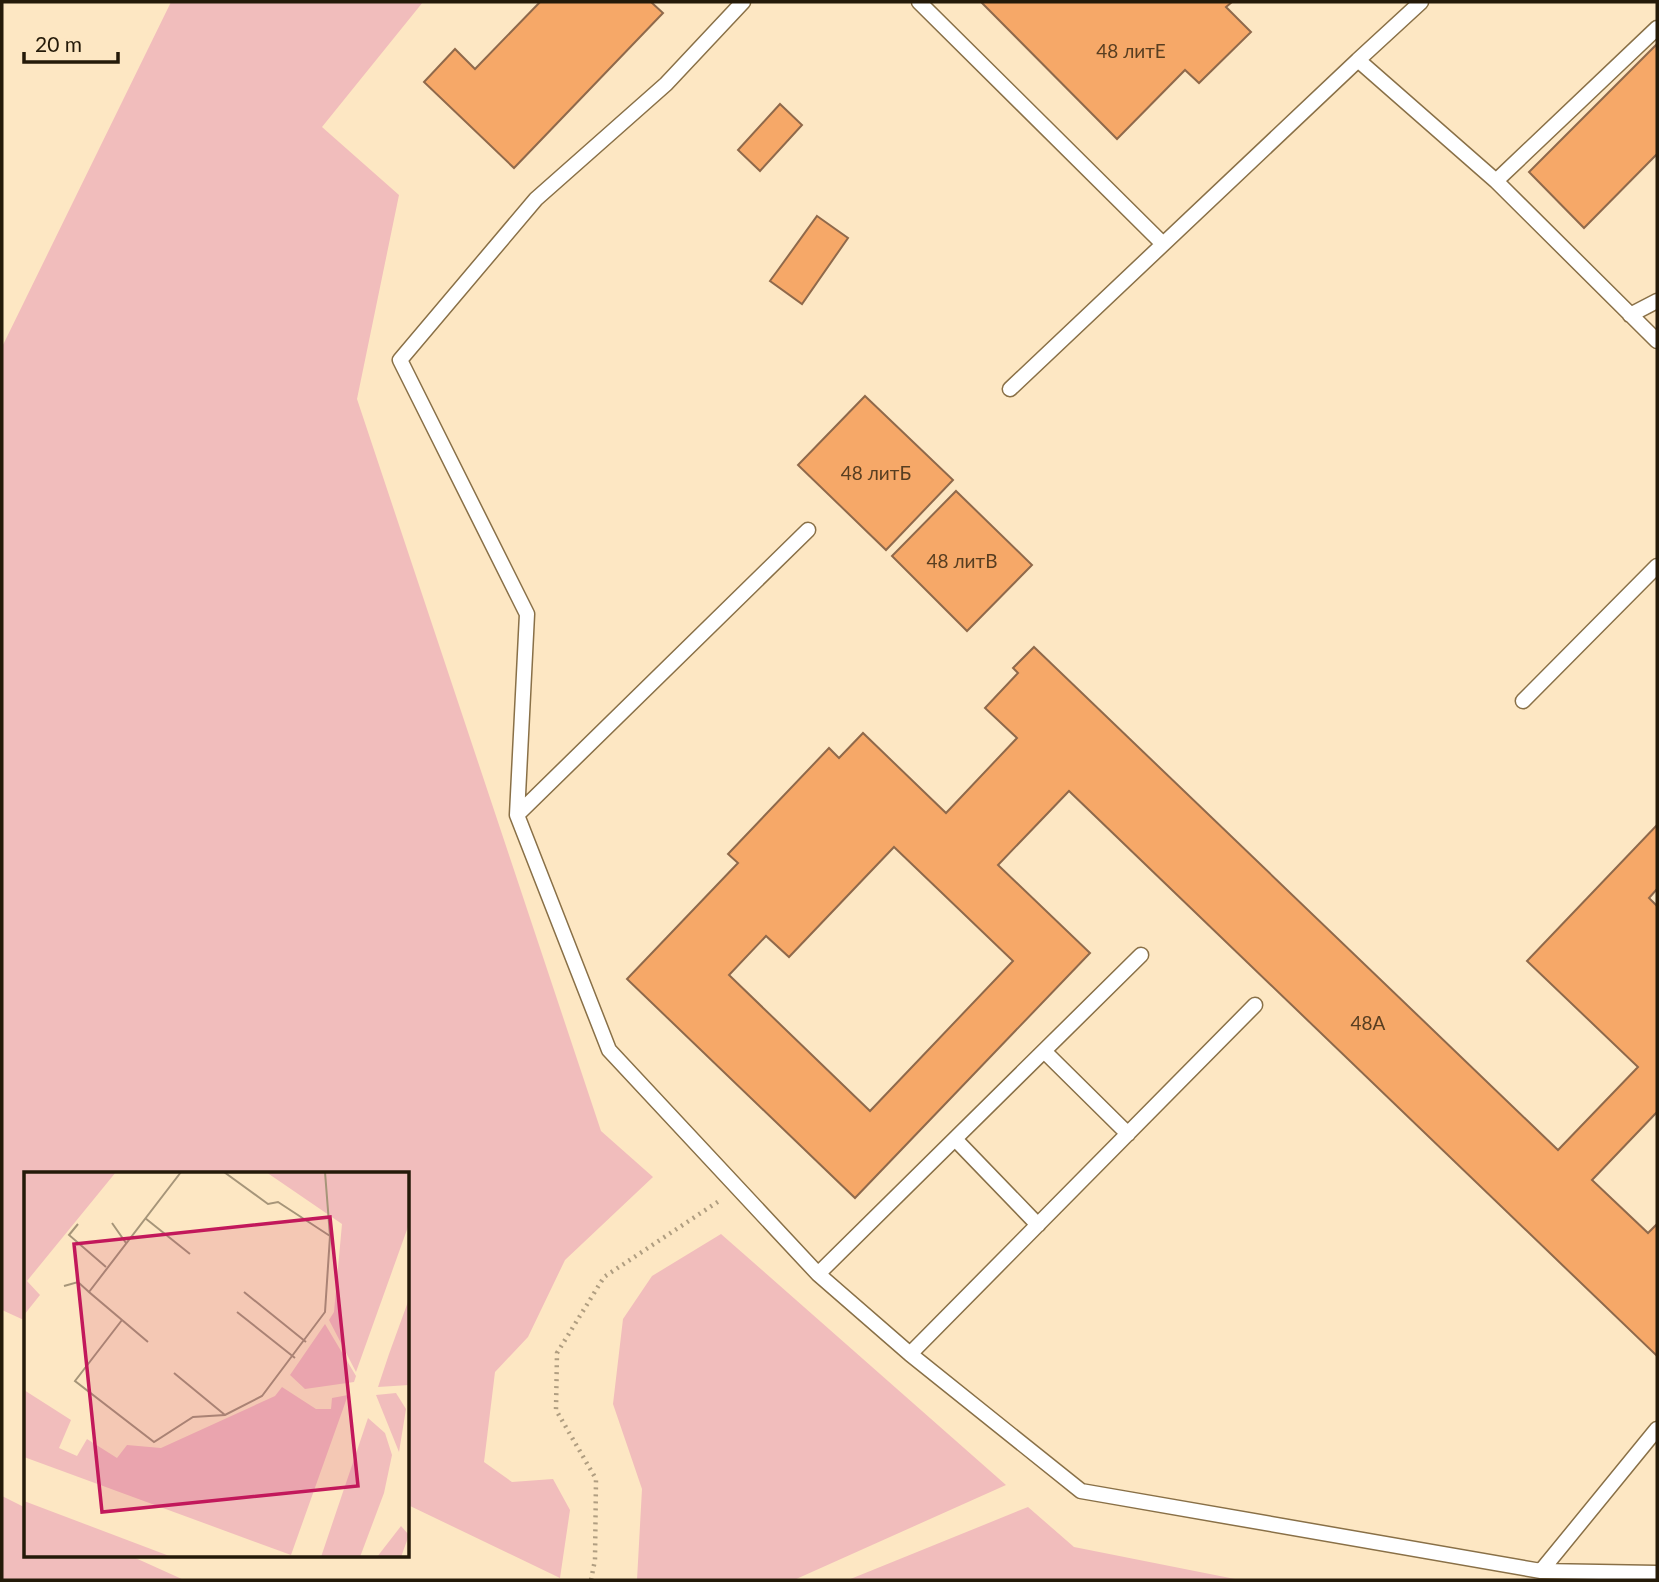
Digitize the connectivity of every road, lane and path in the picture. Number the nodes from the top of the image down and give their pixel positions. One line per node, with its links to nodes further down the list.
1 (743, 2): 15 (lane)
2 (919, 2): 7 (lane)
3 (1421, 2): 5 (lane)
4 (1657, 28): 6 (lane)
5 (1358, 60): 6 (lane); 7 (lane)
6 (1496, 181): 9 (lane)
7 (1162, 243): 11 (lane)
8 (1657, 301): 9 (lane)
9 (1630, 315): 10 (lane)
10 (1657, 341)
11 (1010, 389)
12 (808, 530): 15 (lane)
13 (1657, 566): 14 (lane)
14 (1523, 701)
15 (517, 815): 21 (lane)
16 (1140, 955): 18 (lane)
17 (1255, 1005): 19 (lane)
18 (1044, 1051): 19 (lane); 20 (lane)
19 (1128, 1134): 22 (lane)
20 (955, 1139): 22 (lane); 23 (lane)
21 (737, 1189): 23 (lane); 28 (path)
22 (1038, 1225): 24 (lane)
23 (818, 1274): 24 (lane)
24 (911, 1354): 26 (lane)
25 (1657, 1429): 26 (lane)
26 (1541, 1570): 27 (lane)
27 (1657, 1573)
28 (591, 1580)

